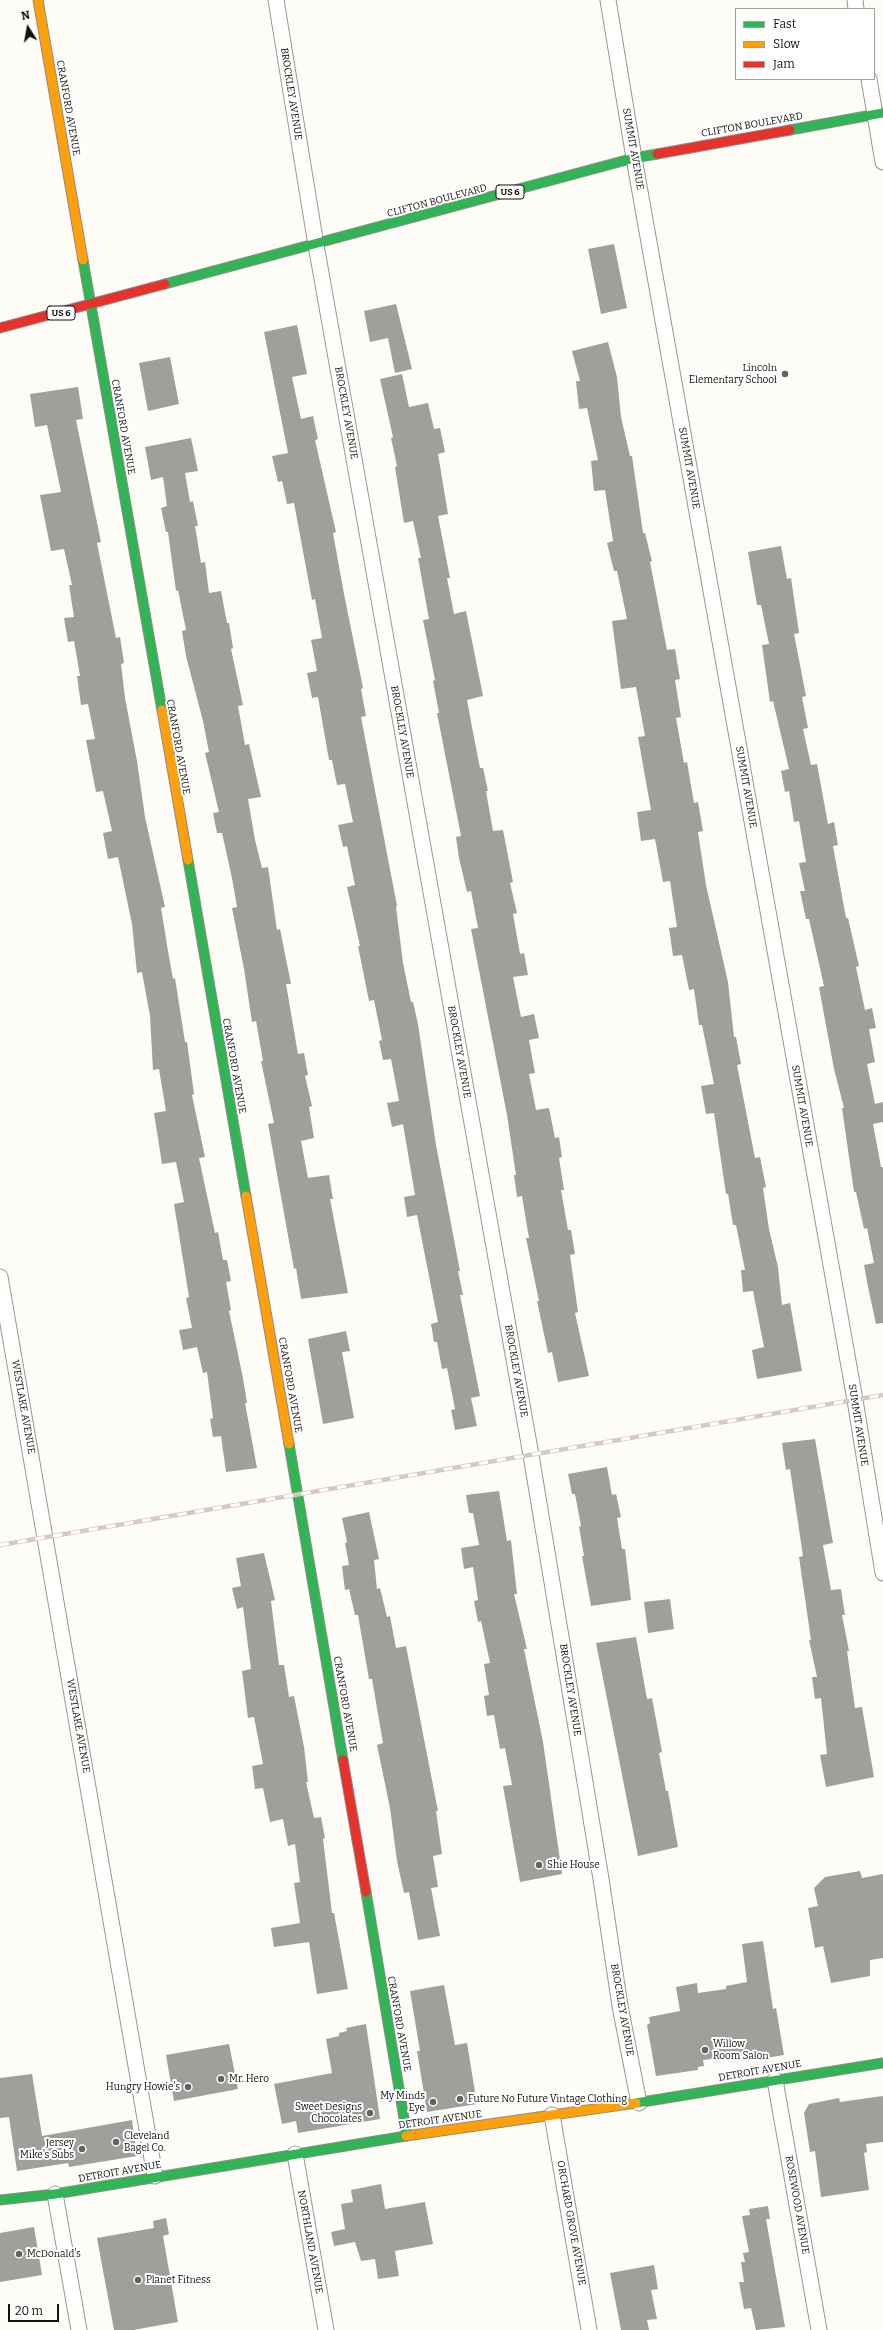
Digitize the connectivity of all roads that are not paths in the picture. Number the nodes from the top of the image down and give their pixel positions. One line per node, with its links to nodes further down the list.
1 (38, 0): 9 (street, CRANFORD AVENUE)
2 (276, 0): 8 (street, BROCKLEY AVENUE)
3 (608, 0): 6 (street, SUMMIT AVENUE)
4 (869, 80): 5 (street)
5 (879, 113): 6 (street, CLIFTON BOULEVARD / US 6); 7 (street)
6 (634, 158): 8 (street, CLIFTON BOULEVARD / US 6); 12 (street, SUMMIT AVENUE)
7 (883, 162)
8 (316, 245): 9 (street, CLIFTON BOULEVARD / US 6); 15 (street, BROCKLEY AVENUE)
9 (90, 305): 10 (street, CLIFTON BOULEVARD / US 6); 17 (street, CRANFORD AVENUE)
10 (0, 328)
11 (0, 1277): 19 (street, WESTLAKE AVENUE)
12 (883, 1573)
13 (883, 2063): 14 (street, DETROIT AVENUE)
14 (775, 2080): 15 (street, DETROIT AVENUE); 25 (street, ROSEWOOD AVENUE)
15 (639, 2104): 16 (street, DETROIT AVENUE)
16 (552, 2115): 17 (street, DETROIT AVENUE); 24 (street, ORCHARD GROVE AVENUE)
17 (407, 2136): 18 (street, DETROIT AVENUE)
18 (295, 2154): 19 (street, DETROIT AVENUE); 23 (street, NORTHLAND AVENUE)
19 (155, 2176): 20 (street, DETROIT AVENUE)
20 (55, 2194): 21 (street, DETROIT AVENUE); 22 (street)
21 (0, 2200)
22 (79, 2330)
23 (326, 2330)
24 (589, 2330)
25 (819, 2330)

